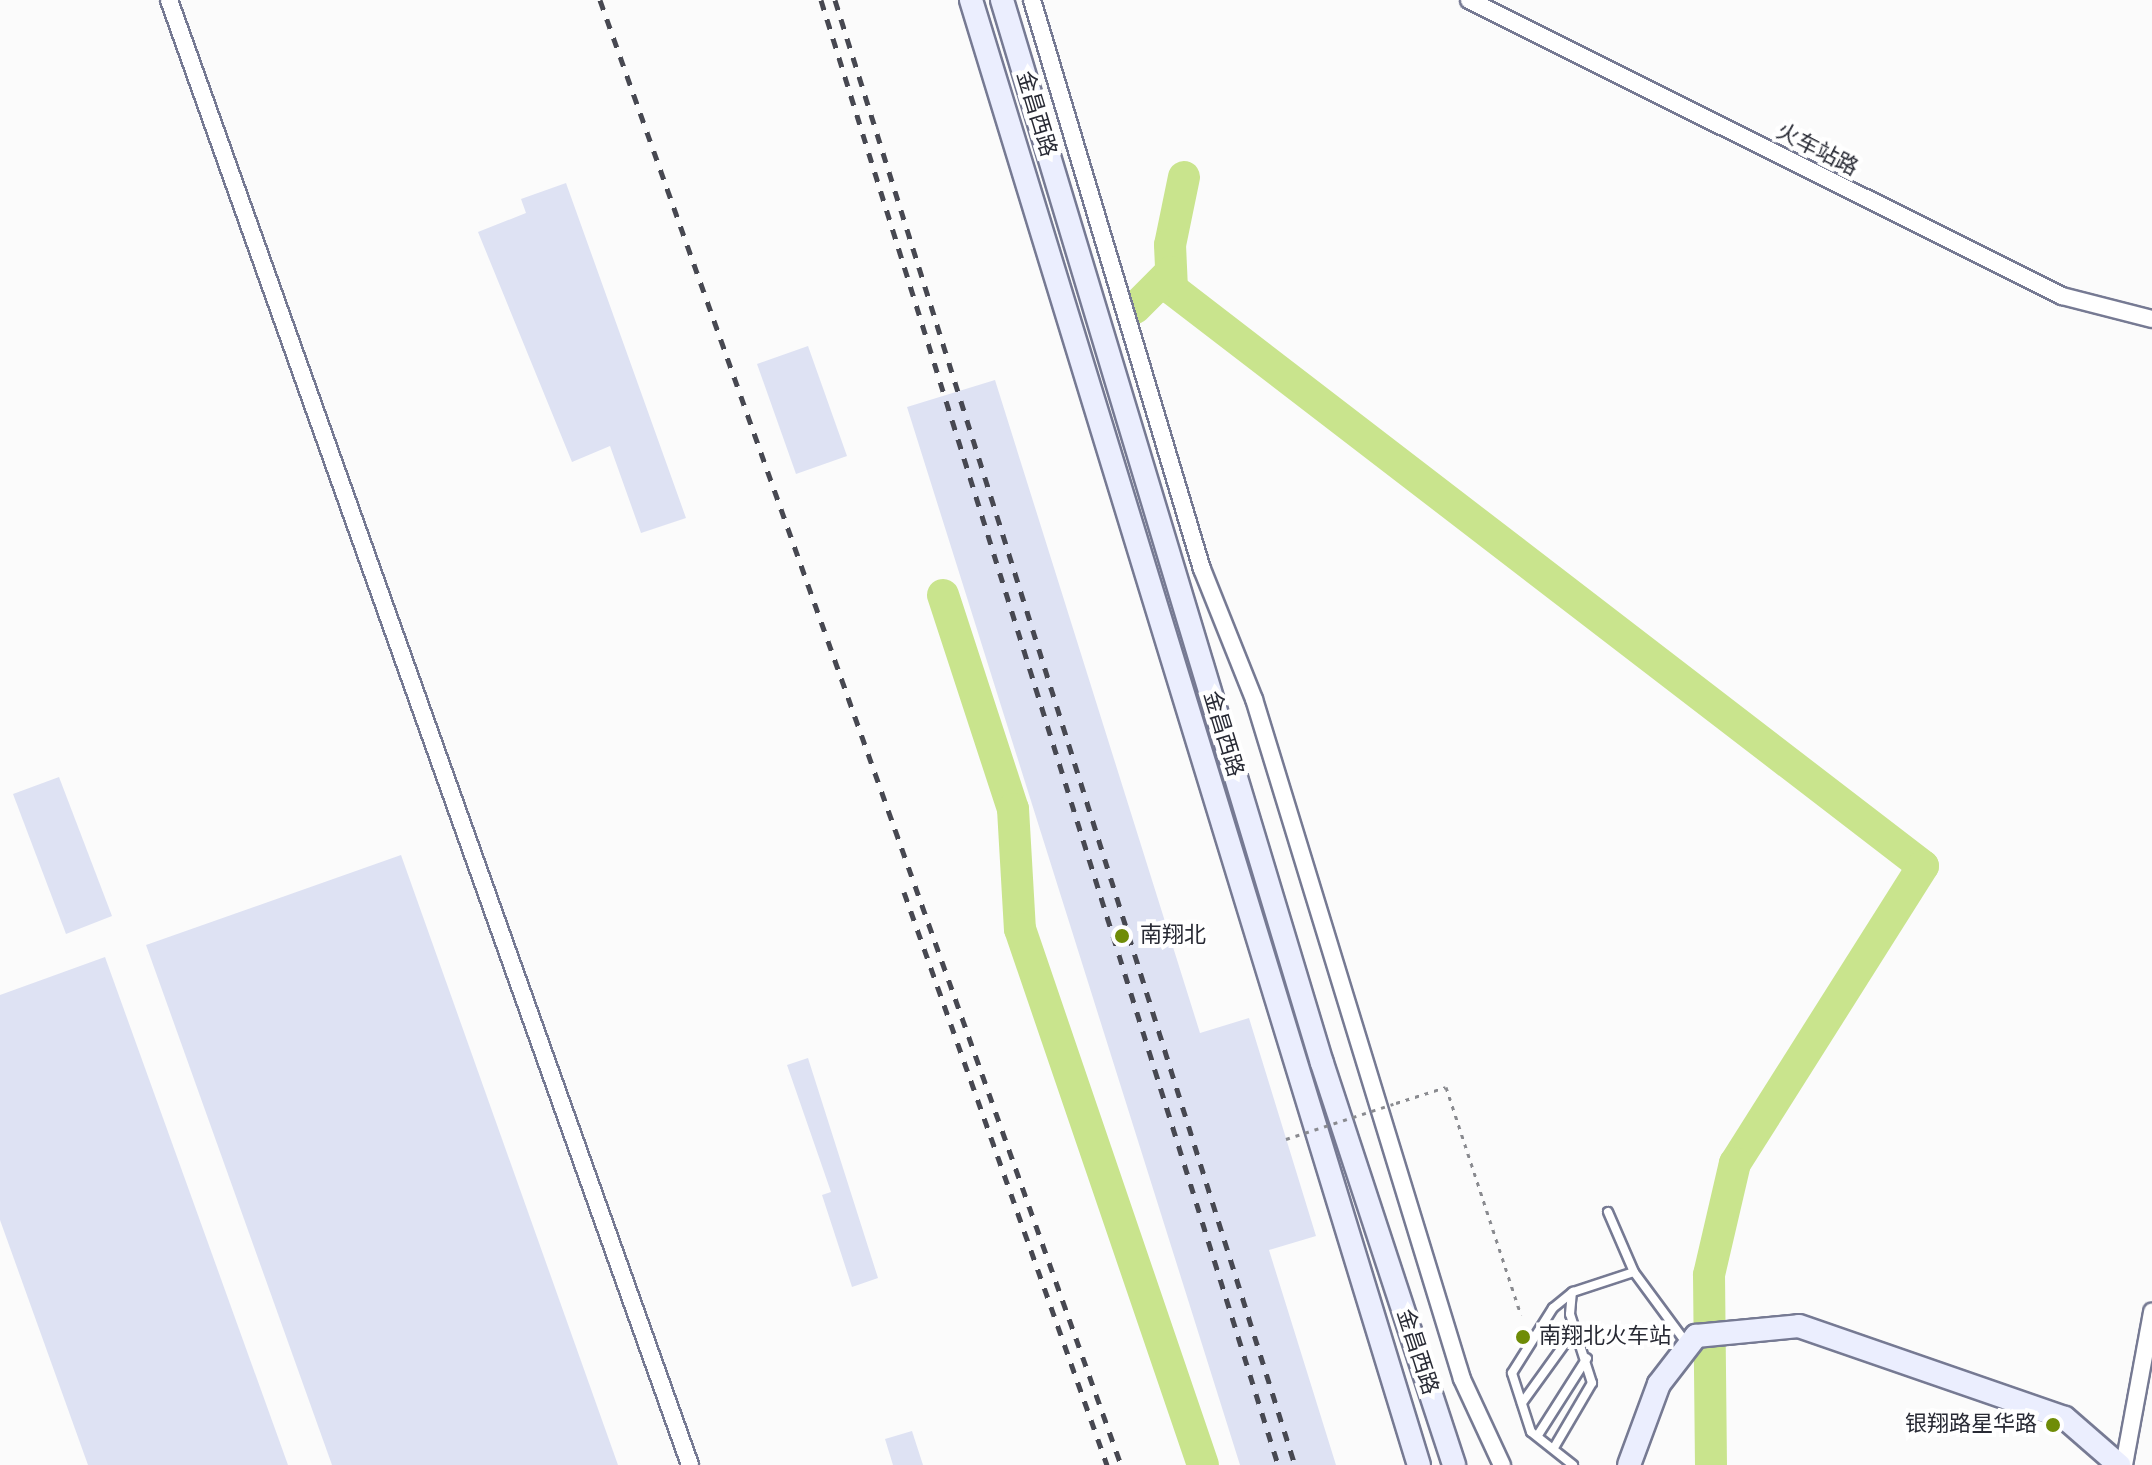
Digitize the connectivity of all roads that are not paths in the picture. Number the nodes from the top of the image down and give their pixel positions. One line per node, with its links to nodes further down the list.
1 (169, 0): 17 (street)
2 (971, 0): 18 (main road, 金昌西路)
3 (1002, 0): 19 (main road, 金昌西路)
4 (1032, 0): 20 (street)
5 (1469, 0): 6 (street, 火车站路)
6 (2152, 319)
7 (1608, 1212): 8 (lane)
8 (1634, 1272): 9 (lane); 12 (lane)
9 (1573, 1292): 11 (lane); 14 (lane)
10 (2152, 1312): 23 (street)
11 (1576, 1328): 13 (lane); 14 (lane)
12 (1691, 1340): 22 (main road); 23 (main road)
13 (1587, 1357): 15 (lane); 16 (lane)
14 (1522, 1403): 15 (lane)
15 (1538, 1435): 16 (lane)
16 (1555, 1446): 21 (lane)
17 (690, 1465)
18 (1419, 1465)
19 (1454, 1465)
20 (1502, 1465)
21 (1573, 1465)
22 (1629, 1465)
23 (2122, 1465)

